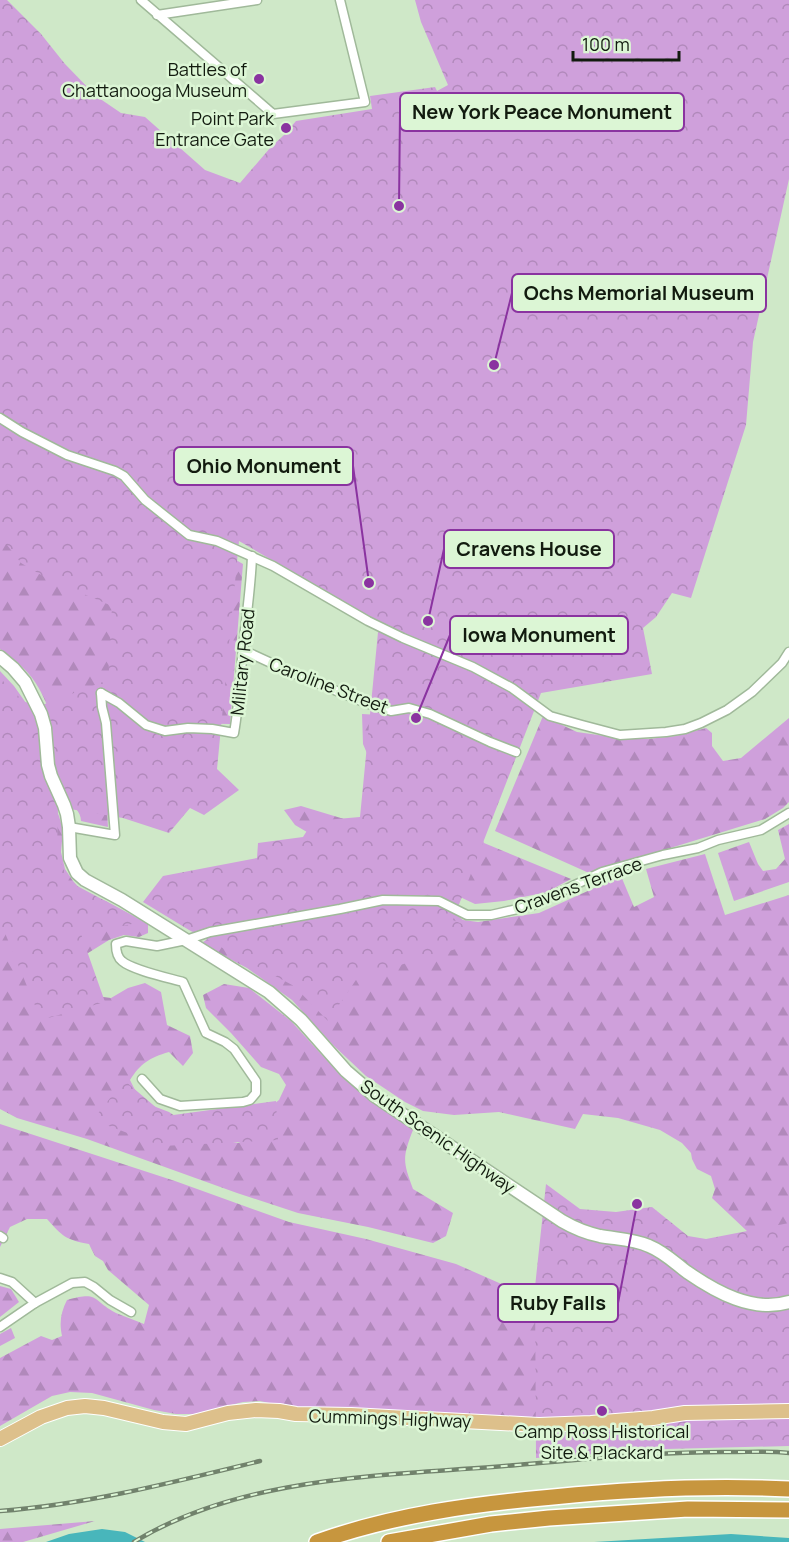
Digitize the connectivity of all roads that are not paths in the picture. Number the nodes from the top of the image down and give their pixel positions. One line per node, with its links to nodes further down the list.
1 (141, 0): 4 (street)
2 (257, 0): 4 (street)
3 (340, 0): 4 (street)
4 (157, 15)
5 (0, 418): 6 (street)
6 (252, 556): 7 (street, Military Road); 8 (street)
7 (243, 650): 10 (street, Caroline Street); 12 (street, Military Road)
8 (789, 652)
9 (0, 657): 12 (main road, South Scenic Highway)
10 (516, 752)
11 (789, 813): 13 (street, Cravens Terrace)
12 (69, 827): 13 (main road, South Scenic Highway)
13 (186, 940): 14 (street, Cravens Terrace); 16 (main road, South Scenic Highway)
14 (142, 1079)
15 (0, 1278): 17 (street)
16 (789, 1302)
17 (35, 1303): 18 (street); 19 (street)
18 (130, 1312)
19 (0, 1327)
20 (787, 1408): 21 (main road, Cummings Highway)
21 (0, 1439)
22 (789, 1489): 24 (highway)
23 (789, 1510): 25 (highway)
24 (317, 1542)
25 (389, 1542)

